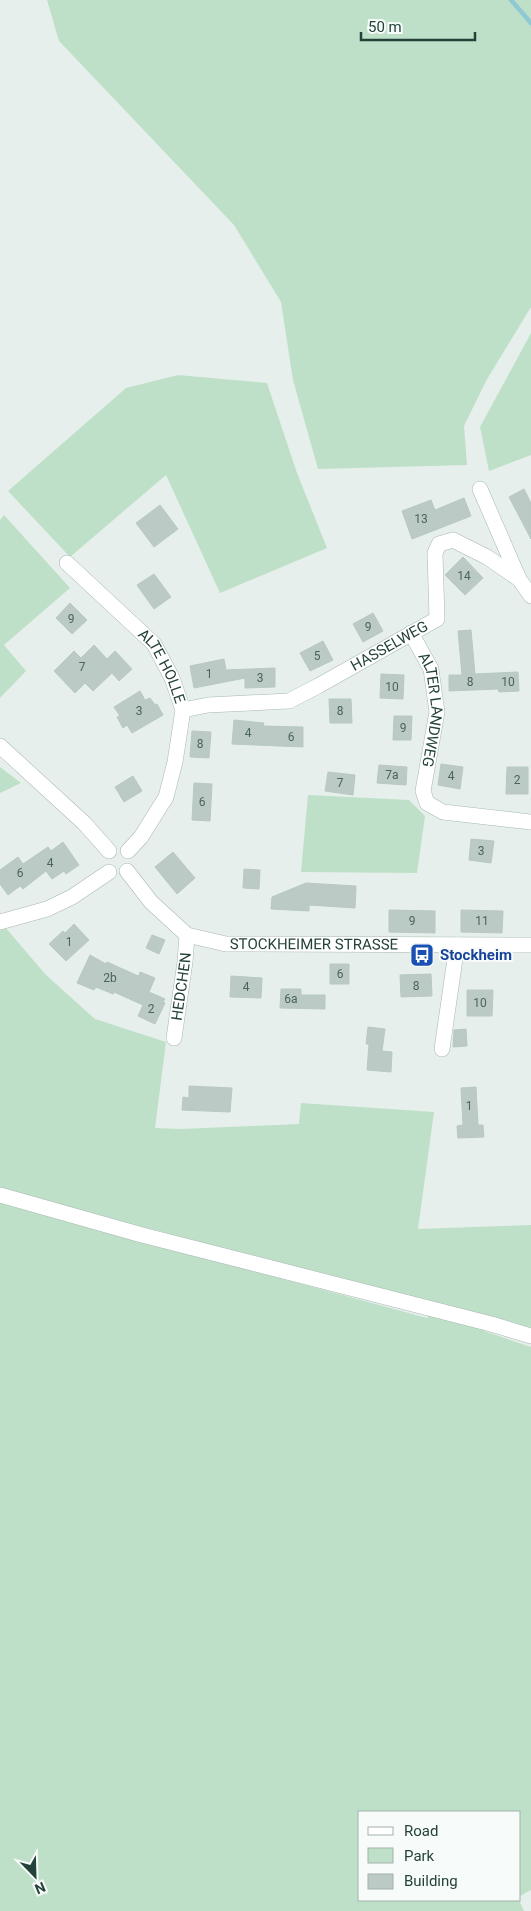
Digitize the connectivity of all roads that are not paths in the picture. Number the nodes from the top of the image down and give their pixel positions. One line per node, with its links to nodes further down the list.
1 (480, 489): 3 (street)
2 (67, 563): 6 (street, ALTE HOLLE)
3 (519, 579): 4 (street); 5 (street, HASSELWEG)
4 (531, 596)
5 (411, 633): 6 (street, HASSELWEG); 8 (street, ALTER LANDWEG)
6 (183, 710): 10 (street, ALTE HOLLE)
7 (0, 746): 9 (street)
8 (531, 822)
9 (109, 851): 10 (street); 12 (street)
10 (128, 851): 11 (street)
11 (127, 871): 12 (street); 14 (street, STOCKHEIMER STRASSE)
12 (109, 872): 13 (street)
13 (0, 922)
14 (187, 935): 15 (street, STOCKHEIMER STRASSE); 17 (street, HEDCHEN)
15 (458, 945): 16 (street, STOCKHEIMER STRASSE); 18 (street)
16 (531, 945)
17 (174, 1038)
18 (442, 1049)
19 (0, 1195): 20 (street)
20 (531, 1336)

